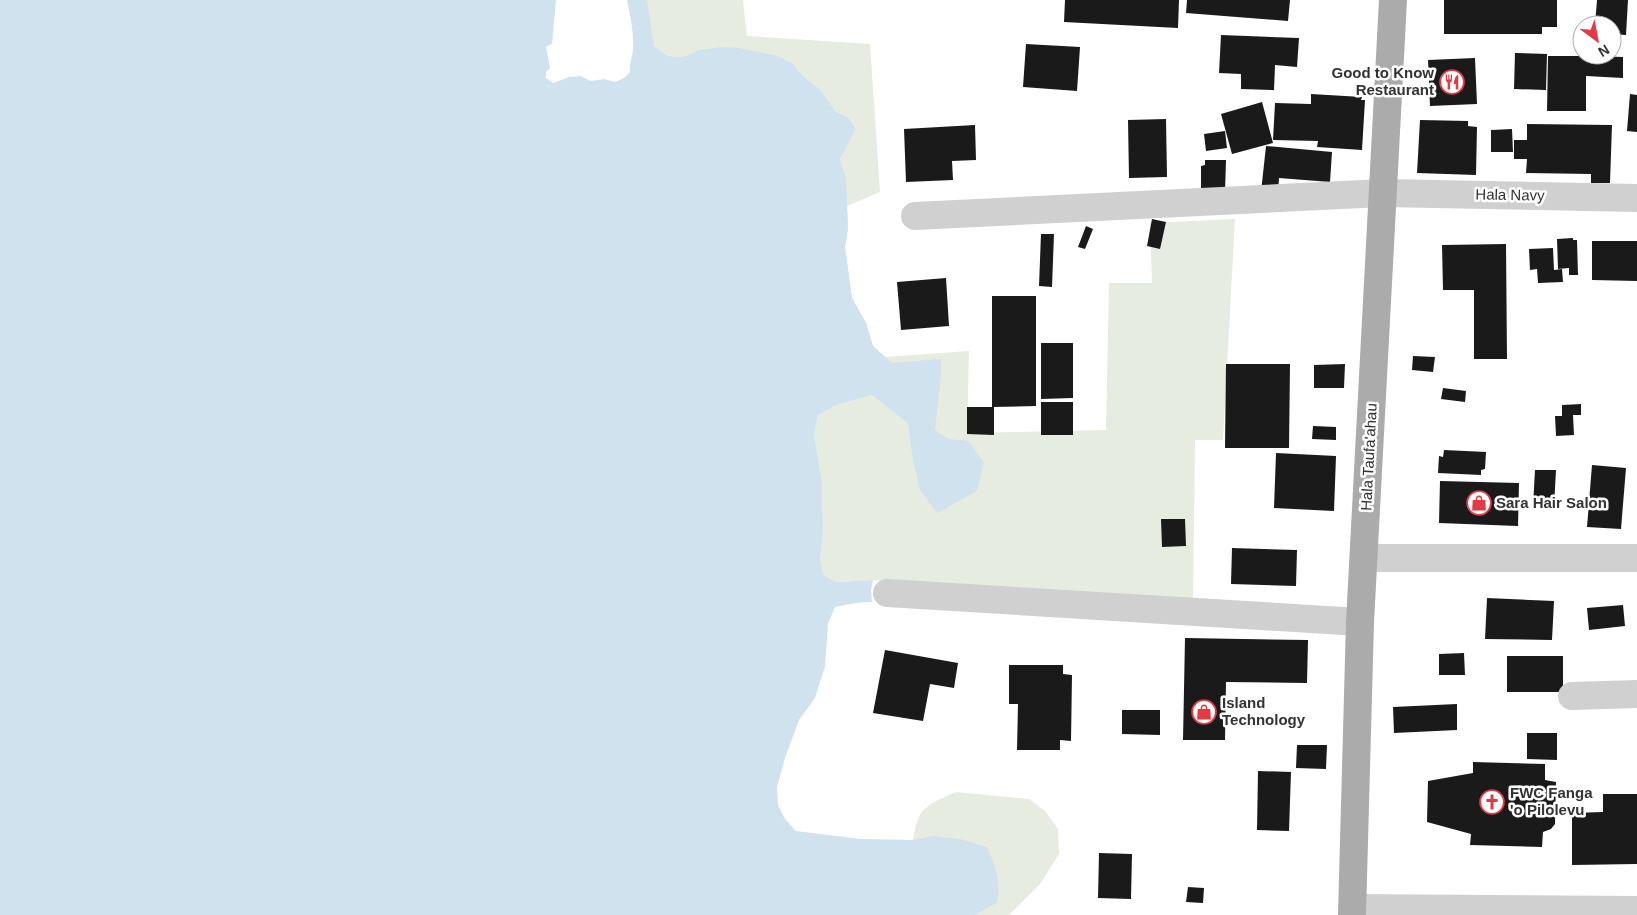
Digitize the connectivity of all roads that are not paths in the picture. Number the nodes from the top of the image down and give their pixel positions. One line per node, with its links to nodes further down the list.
1 (1393, 0): 2 (main road, Hala Taufa'ahau)
2 (1383, 193): 3 (street, Hala Navy); 4 (street, Hala Navy); 5 (main road, Hala Taufa'ahau)
3 (1637, 198)
4 (916, 216)
5 (1364, 558): 6 (street); 8 (main road, Hala Taufa'ahau)
6 (1637, 558)
7 (887, 593): 8 (street)
8 (1360, 622): 12 (main road, Hala Taufa'ahau)
9 (1637, 694): 10 (street)
10 (1572, 696)
11 (1637, 910): 12 (street)
12 (1352, 912)

